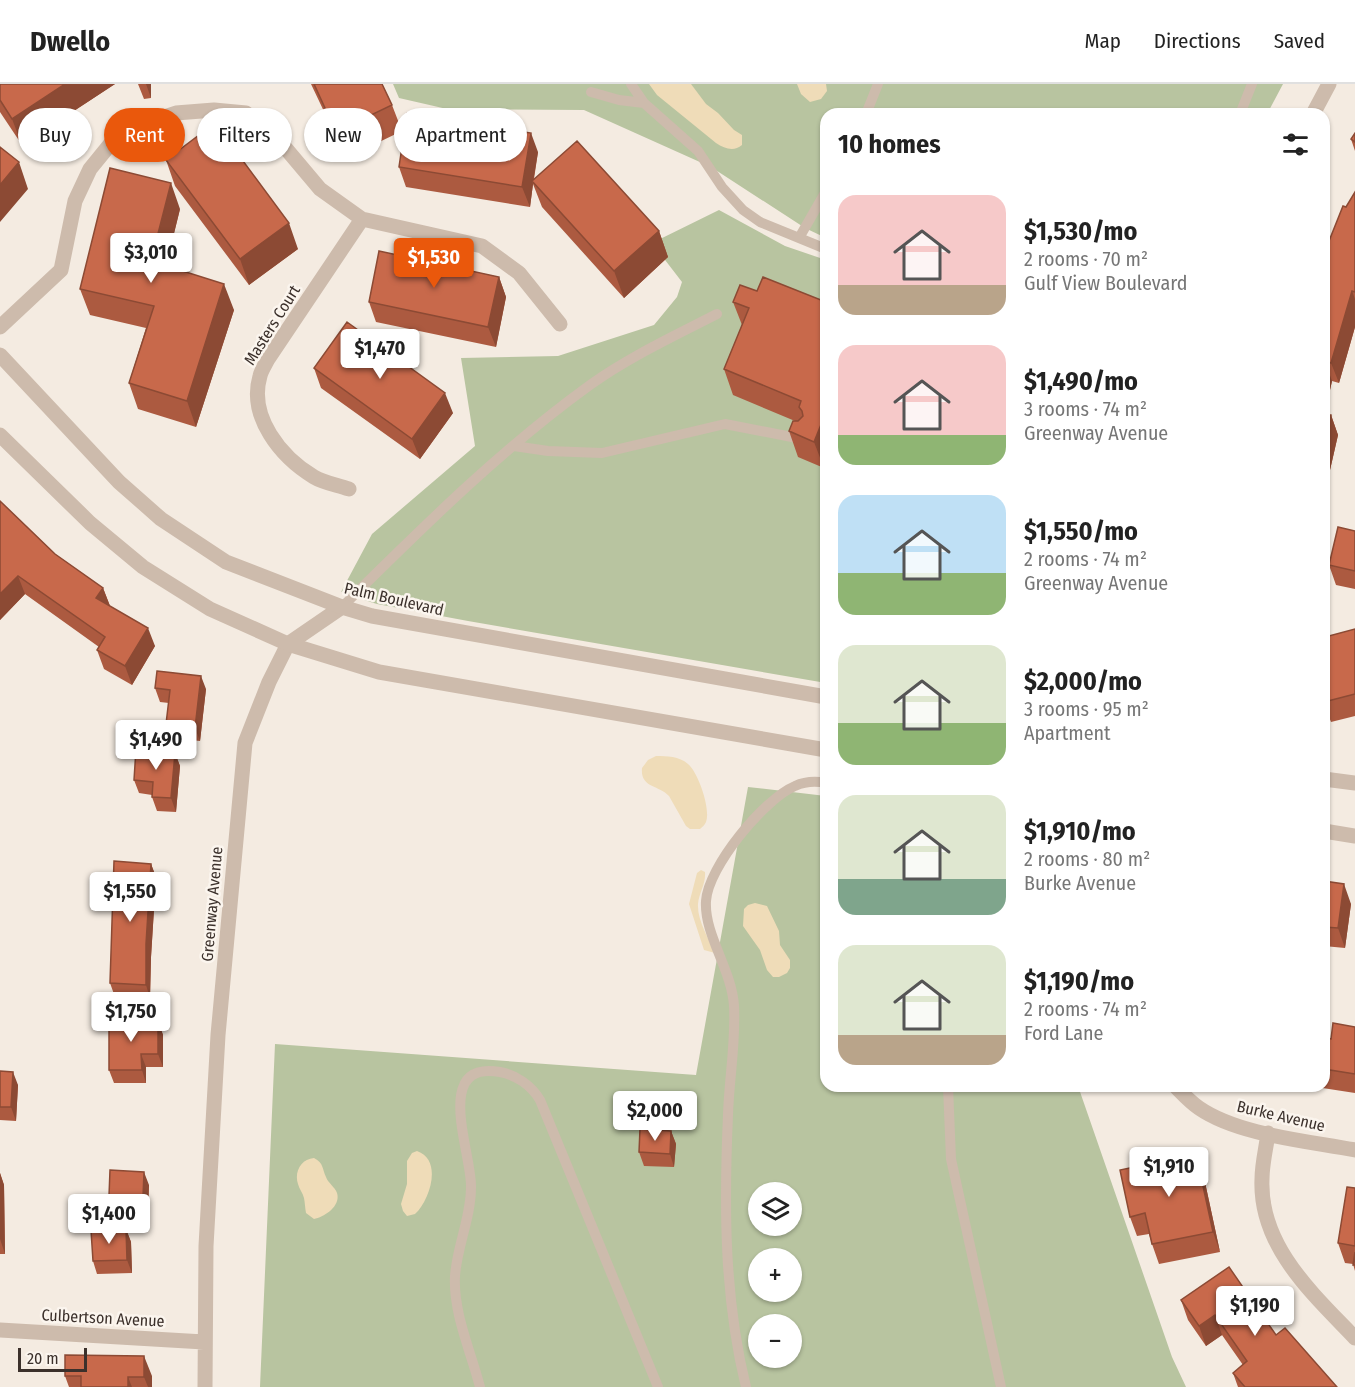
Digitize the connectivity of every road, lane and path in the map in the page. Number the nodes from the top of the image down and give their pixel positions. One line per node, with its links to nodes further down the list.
1 (631, 84): 6 (lane)
2 (878, 84): 7 (lane)
3 (1252, 84): 8 (lane)
4 (1329, 84): 9 (street)
5 (591, 92): 6 (lane)
6 (644, 103): 12 (lane)
7 (868, 108)
8 (1242, 108)
9 (1316, 108)
10 (820, 201): 12 (lane)
11 (362, 219): 15 (street); 16 (street); 21 (street, Masters Court)
12 (799, 238): 13 (lane)
13 (820, 247)
14 (717, 314): 20 (lane)
15 (560, 324)
16 (0, 327)
17 (0, 355): 22 (street, Palm Boulevard)
18 (0, 435): 23 (street)
19 (806, 440): 20 (lane)
20 (514, 446): 22 (lane)
21 (349, 489)
22 (342, 607): 23 (street, Greenway Avenue); 24 (street, Palm Boulevard)
23 (288, 644): 25 (street); 37 (street, Greenway Avenue)
24 (820, 696)
25 (820, 749)
26 (1330, 780): 28 (street)
27 (820, 783): 41 (lane)
28 (1355, 783)
29 (1330, 832): 30 (street)
30 (1355, 836)
31 (948, 1092): 42 (lane)
32 (1182, 1092): 33 (street, Burke Avenue)
33 (1268, 1133): 34 (street, Burke Avenue); 36 (street)
34 (1355, 1150)
35 (0, 1330): 37 (street, Culbertson Avenue)
36 (1355, 1338)
37 (204, 1342): 38 (street, Greenway Avenue)
38 (205, 1387)
39 (480, 1387): 40 (lane)
40 (658, 1387)
41 (746, 1387)
42 (1001, 1387)

